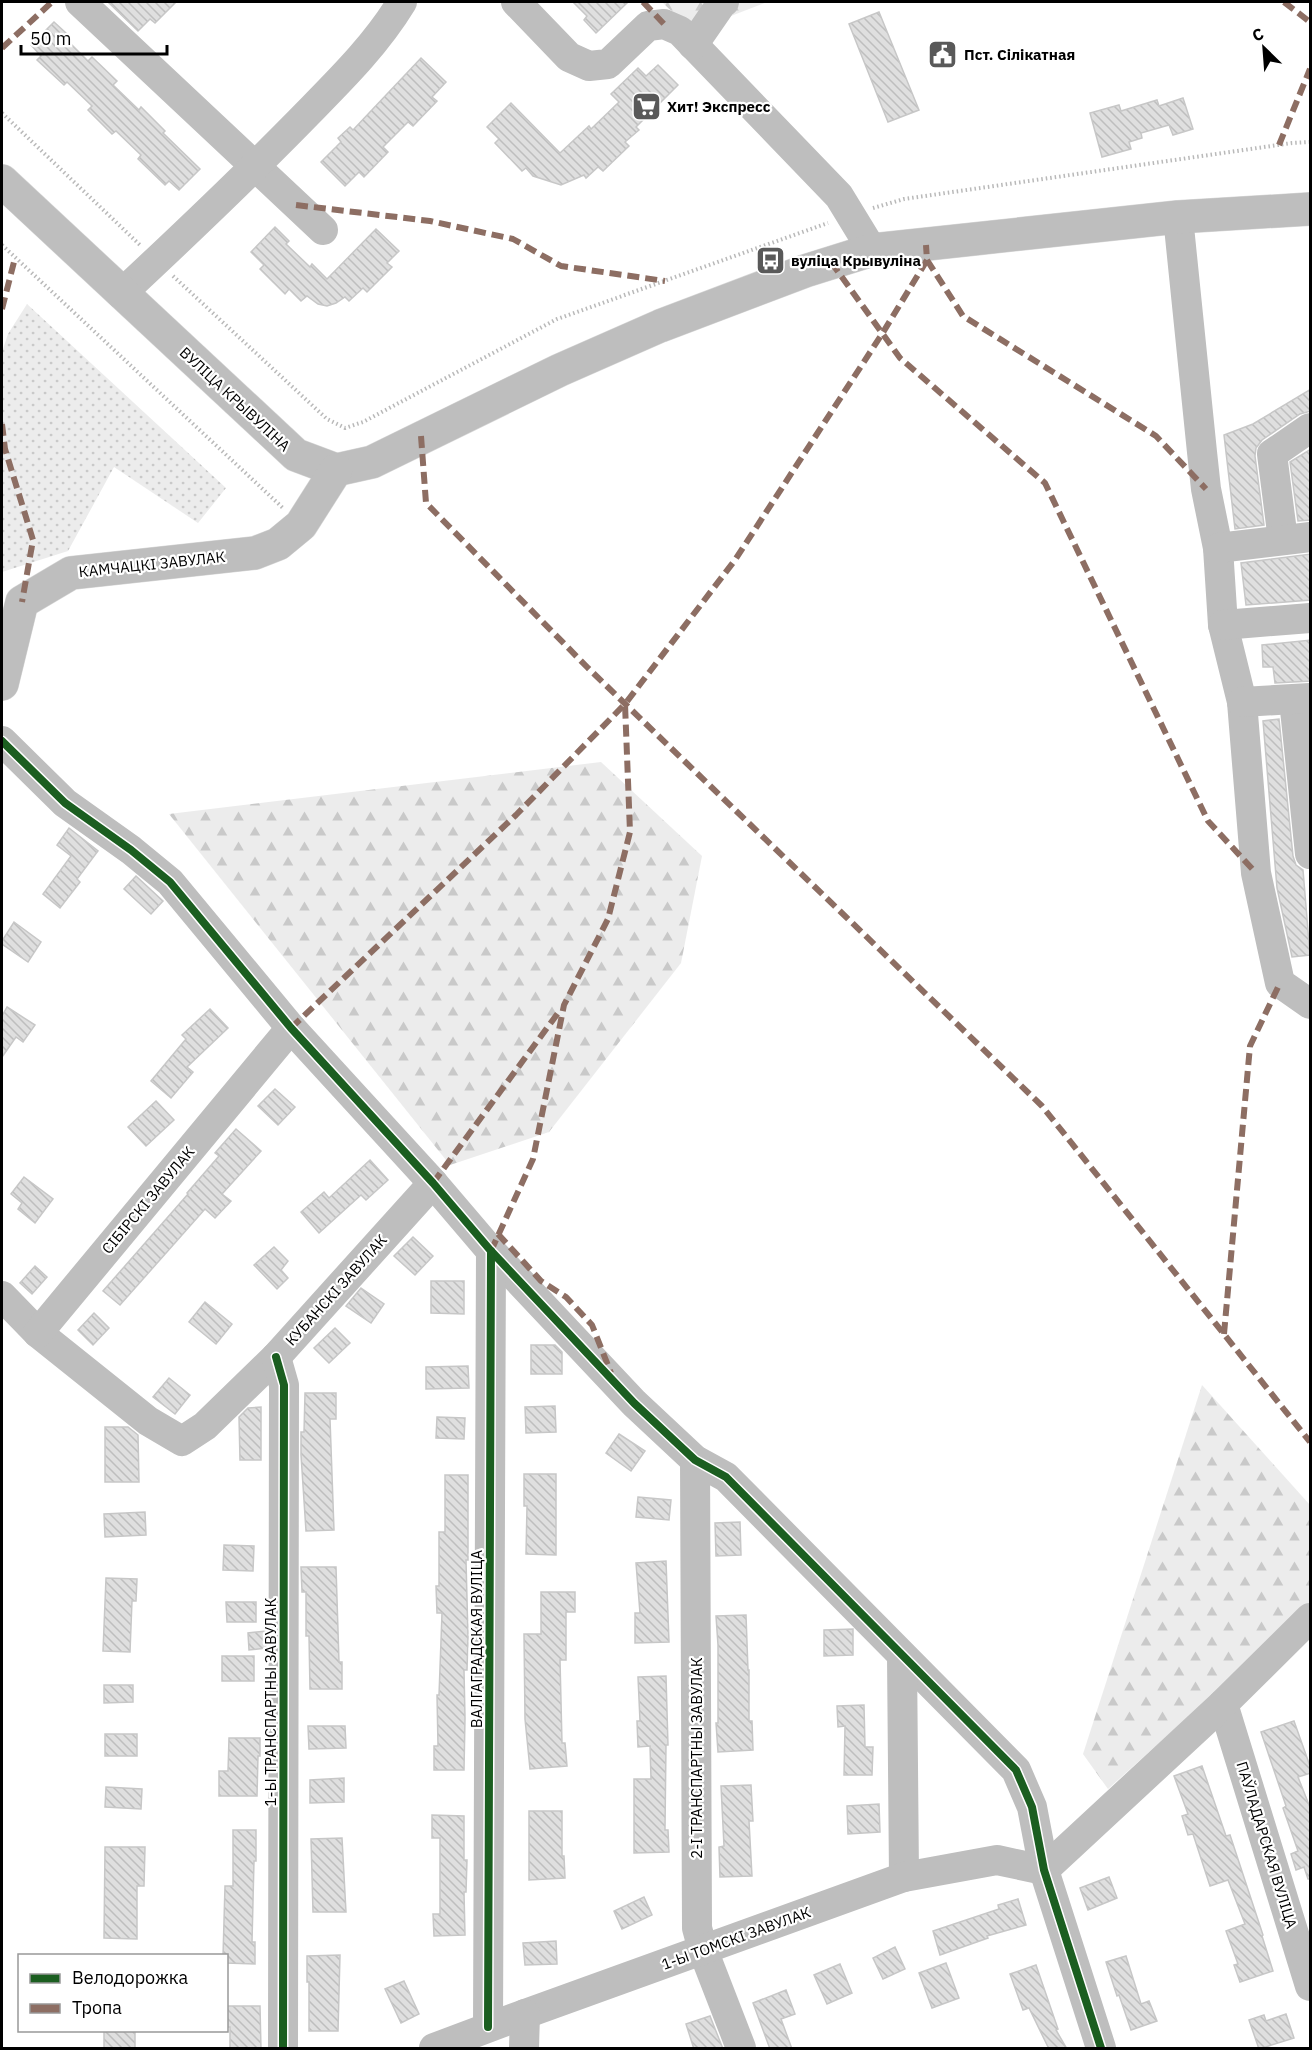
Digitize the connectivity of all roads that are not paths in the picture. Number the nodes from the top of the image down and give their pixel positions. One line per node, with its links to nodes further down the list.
1 (80, 2): 6 (street)
2 (402, 2): 6 (street)
3 (516, 2): 5 (street)
4 (724, 2): 5 (street)
5 (693, 45): 11 (street)
6 (255, 167): 10 (street); 12 (street)
7 (2, 181): 12 (main road, ВУЛІЦА КРЫВУЛІНА)
8 (1311, 209): 9 (main road)
9 (1178, 217): 11 (main road); 16 (street)
10 (323, 230)
11 (872, 250): 14 (main road)
12 (121, 294): 14 (main road, ВУЛІЦА КРЫВУЛІНА)
13 (1311, 428): 15 (street)
14 (336, 470): 17 (main road, КАМЧАЦКІ ЗАВУЛАК)
15 (1297, 539): 16 (street)
16 (1218, 548): 19 (street)
17 (12, 610): 20 (main road, КАМЧАЦКІ ЗАВУЛАК)
18 (1311, 618): 19 (street)
19 (1223, 625): 22 (street)
20 (2, 684)
21 (1302, 699): 22 (street); 24 (street)
22 (1242, 702): 25 (street)
23 (2, 741): 26 (street)
24 (1311, 854)
25 (1311, 1004)
26 (291, 1028): 27 (street); 30 (street, СІБІРСКІ ЗАВУЛАК)
27 (433, 1183): 28 (street); 31 (street, КУБАНСКІ ЗАВУЛАК)
28 (491, 1251): 32 (street); 41 (street, ВАЛГАГРАДСКАЯ ВУЛІЦА)
29 (2, 1296): 30 (street)
30 (38, 1333): 31 (street, КУБАНСКІ ЗАВУЛАК)
31 (276, 1357): 42 (street, 1-Ы ТРАНСПАРТНЫ ЗАВУЛАК)
32 (695, 1460): 34 (street); 38 (street, 2-І ТРАНСПАРТНЫ ЗАВУЛАК)
33 (1311, 1618): 35 (street)
34 (902, 1656): 36 (street); 37 (street)
35 (1223, 1704): 36 (street); 39 (street, ПАЎЛАДАРСКАЯ ВУЛІЦА)
36 (1044, 1870): 37 (street, 1-Ы ТОМСКІ ЗАВУЛАК); 46 (street)
37 (904, 1877): 38 (street, 1-Ы ТОМСКІ ЗАВУЛАК)
38 (703, 1950): 40 (street, 1-Ы ТОМСКІ ЗАВУЛАК); 45 (street, 2-І ТРАНСПАРТНЫ ЗАВУЛАК)
39 (1311, 1986)
40 (525, 2014): 41 (street, 1-Ы ТОМСКІ ЗАВУЛАК); 44 (street)
41 (488, 2027): 43 (street, 1-Ы ТОМСКІ ЗАВУЛАК)
42 (283, 2049)
43 (434, 2049)
44 (524, 2049)
45 (741, 2049)
46 (1101, 2049)

